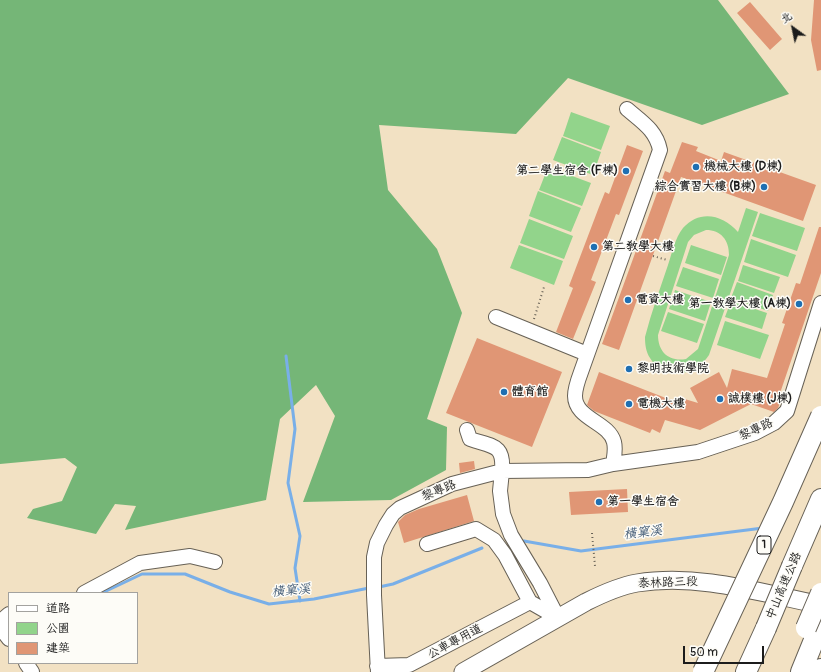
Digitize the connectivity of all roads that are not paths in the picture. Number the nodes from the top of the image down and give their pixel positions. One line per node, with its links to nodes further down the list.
1 (628, 109): 4 (street)
2 (821, 303): 8 (street, 黎專路)
3 (496, 317): 4 (street)
4 (587, 354): 8 (street)
5 (821, 410): 13 (street)
6 (821, 416): 26 (highway, 1, bridge)
7 (467, 430): 9 (street)
8 (613, 464): 9 (street, 黎專路)
9 (502, 471): 19 (street); 22 (street, 黎專路)
10 (821, 499): 27 (highway, 中山高速公路, bridge)
11 (427, 544): 16 (street)
12 (215, 562): 14 (street)
13 (740, 588): 17 (main road, 泰林路三段); 19 (main road, 泰林路三段); 25 (street)
14 (86, 592)
15 (821, 593): 20 (highway, bridge)
16 (530, 602): 19 (street); 22 (street, 公車專用道)
17 (821, 606)
18 (8, 615): 21 (street)
19 (558, 618): 24 (main road, 泰林路三段)
20 (815, 628): 28 (highway); 29 (highway)
21 (6, 634)
22 (377, 669)
23 (821, 669): 30 (highway)
24 (464, 672)
25 (698, 672)
26 (703, 672)
27 (746, 672)
28 (788, 672)
29 (801, 672)
30 (820, 672)

